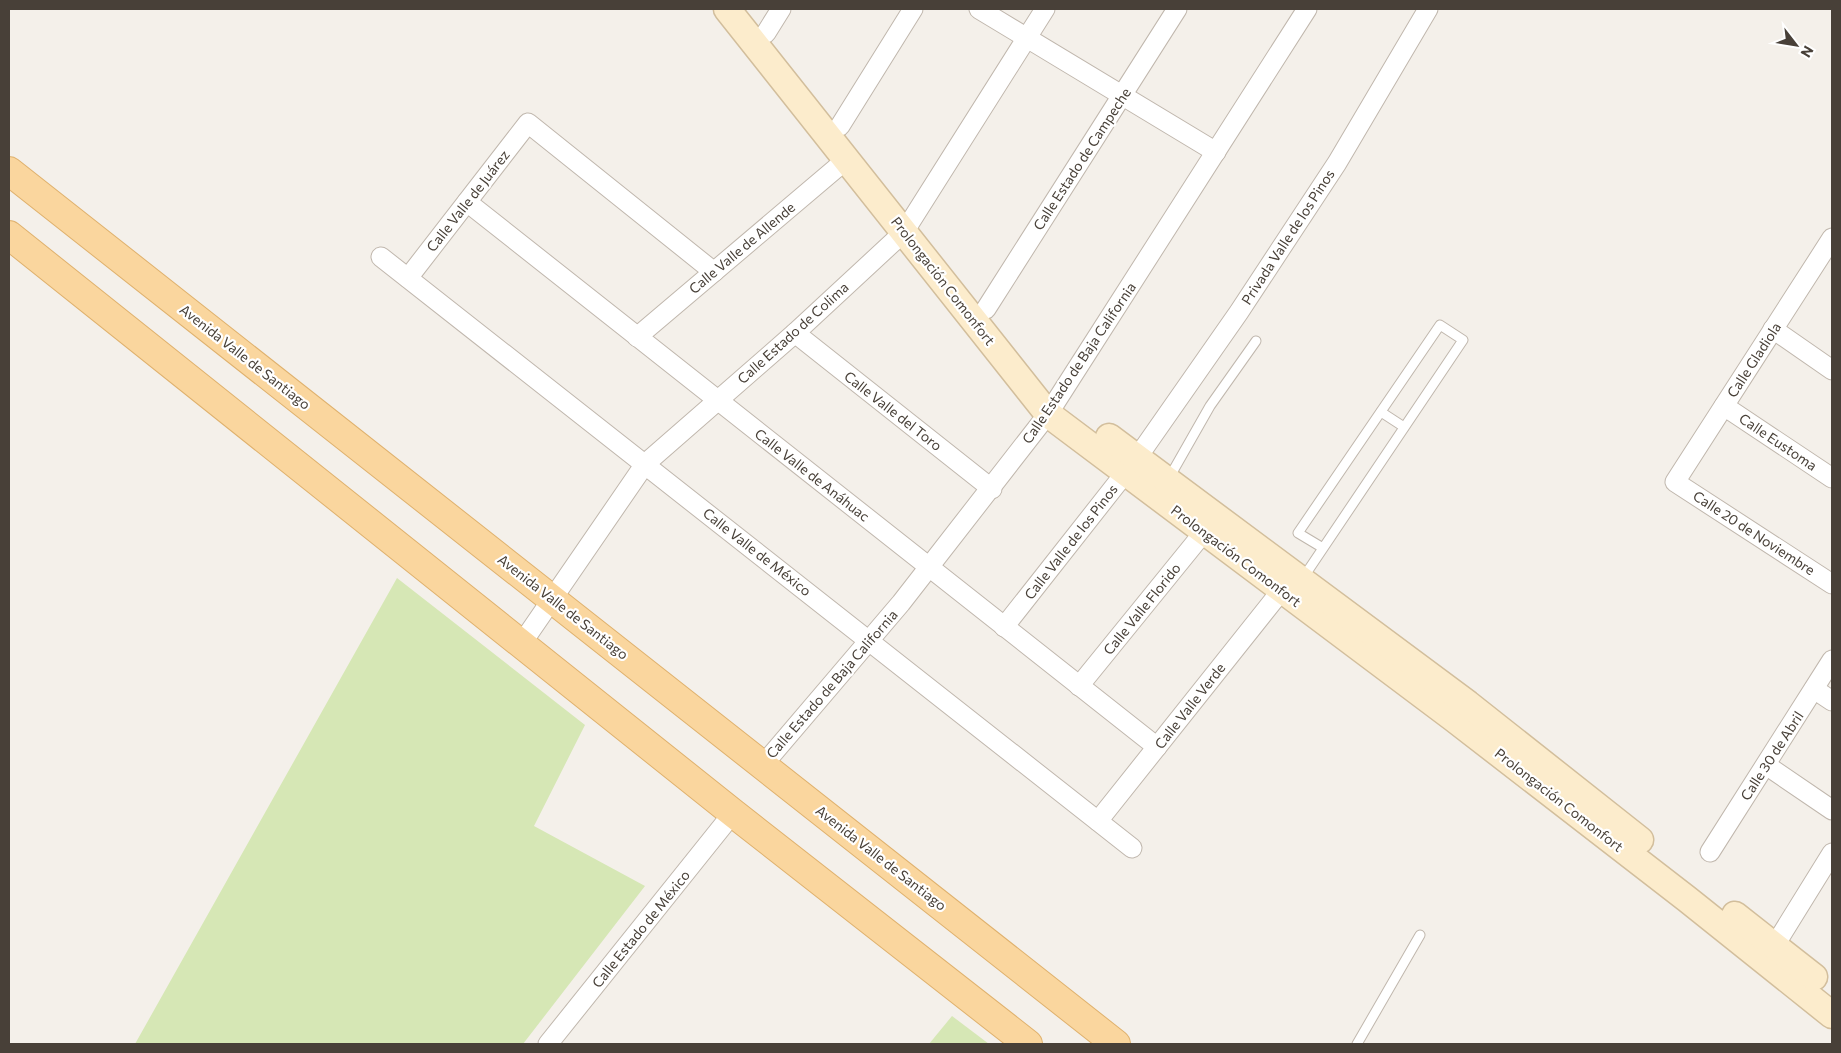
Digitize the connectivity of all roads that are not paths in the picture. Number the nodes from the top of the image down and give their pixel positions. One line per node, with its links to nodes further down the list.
1 (728, 9): 15 (street, Prolongación Comonfort)
2 (746, 9): 10 (street, Prolongación Comonfort)
3 (781, 9): 10 (street)
4 (913, 9): 13 (street)
5 (979, 9): 11 (street)
6 (1045, 9): 11 (street, Calle Estado de Colima)
7 (1177, 9): 12 (street, Calle Estado de Campeche)
8 (1307, 9): 14 (street, Calle Estado de Baja California)
9 (1428, 9): 37 (street, Privada Valle de los Pinos)
10 (766, 33): 13 (street, Prolongación Comonfort)
11 (1027, 38): 12 (street); 18 (street, Calle Estado de Colima)
12 (1123, 96): 14 (street); 25 (street, Calle Estado de Campeche)
13 (840, 126): 18 (street, Prolongación Comonfort)
14 (1216, 152): 33 (street, Calle Estado de Baja California)
15 (847, 159): 18 (street, Prolongación Comonfort); 23 (street, Calle Valle de Allende)
16 (9, 171): 47 (main road, Avenida Valle de Santiago)
17 (467, 202): 23 (street, Calle Valle de Juárez); 24 (street, Calle Valle de Juárez); 28 (street, Calle Valle de Anáhuac)
18 (908, 225): 25 (street, Prolongación Comonfort); 27 (street, Calle Estado de Colima); 33 (street, Prolongación Comonfort)
19 (9, 235): 50 (main road)
20 (1832, 238): 22 (street, Calle Gladiola)
21 (381, 257): 24 (street, Calle Valle de México)
22 (1827, 259): 26 (street, Calle Gladiola)
23 (714, 272): 28 (street, Calle Valle de Allende)
24 (408, 278): 36 (street, Calle Valle de México)
25 (986, 308): 33 (street, Prolongación Comonfort)
26 (1773, 329): 30 (street); 32 (street, Calle Gladiola)
27 (795, 333): 31 (street, Calle Estado de Colima); 41 (street, Calle Valle del Toro)
28 (637, 336): 31 (street, Calle Valle de Anáhuac)
29 (1256, 341): 39 (lane)
30 (1832, 370)
31 (718, 400): 36 (street, Calle Estado de Colima); 44 (street, Calle Valle de Anáhuac)
32 (1724, 406): 38 (street, Calle Eustoma); 40 (street, Calle Gladiola)
33 (1053, 407): 37 (street, Prolongación Comonfort); 41 (street, Calle Estado de Baja California)
34 (1381, 412): 35 (lane); 35 (lane); 43 (lane)
35 (1404, 427): 43 (lane)
36 (645, 464): 47 (street, Calle Estado de Colima); 49 (street, Calle Valle de México)
37 (1131, 465): 39 (street, Prolongación Comonfort); 42 (street, Prolongación Comonfort); 48 (street, Calle Valle de los Pinos)
38 (1832, 478)
39 (1168, 481): 46 (street, Prolongación Comonfort)
40 (1675, 482): 45 (street, Calle 20 de Noviembre)
41 (992, 489): 44 (street, Calle Estado de Baja California)
42 (1204, 532): 46 (street, Prolongación Comonfort); 52 (street, Calle Valle Florido)
43 (1323, 548): 46 (lane)
44 (930, 568): 48 (street, Calle Valle de Anáhuac); 49 (street, Calle Estado de Baja California)
45 (1830, 578)
46 (1292, 585): 55 (street, Calle Valle Verde); 65 (street, Prolongación Comonfort); 67 (street, Prolongación Comonfort)
47 (552, 599): 50 (street, Calle Estado de Colima); 56 (main road, Avenida Valle de Santiago)
48 (1004, 627): 52 (street, Calle Valle de Anáhuac)
49 (870, 641): 56 (street, Calle Estado de Baja California); 60 (street, Calle Valle de México)
50 (522, 643): 59 (main road)
51 (1832, 660): 53 (street, Calle 30 de Abril)
52 (1079, 686): 55 (street, Calle Valle de Anáhuac)
53 (1814, 689): 54 (street); 57 (street, Calle 30 de Abril)
54 (1832, 701)
55 (1157, 747): 60 (street, Calle Valle Verde)
56 (763, 765): 70 (main road, Avenida Valle de Santiago)
57 (1766, 765): 58 (street); 62 (street, Calle 30 de Abril)
58 (1832, 810)
59 (733, 813): 68 (street, Calle Estado de México); 69 (main road)
60 (1098, 821): 61 (street, Calle Valle de México)
61 (1132, 848)
62 (1710, 852)
63 (1832, 853): 65 (street)
64 (1420, 935): 71 (lane)
65 (1775, 945): 66 (street, Prolongación Comonfort)
66 (1832, 992)
67 (1832, 1015)
68 (548, 1044)
69 (1028, 1044)
70 (1116, 1044)
71 (1357, 1044)

